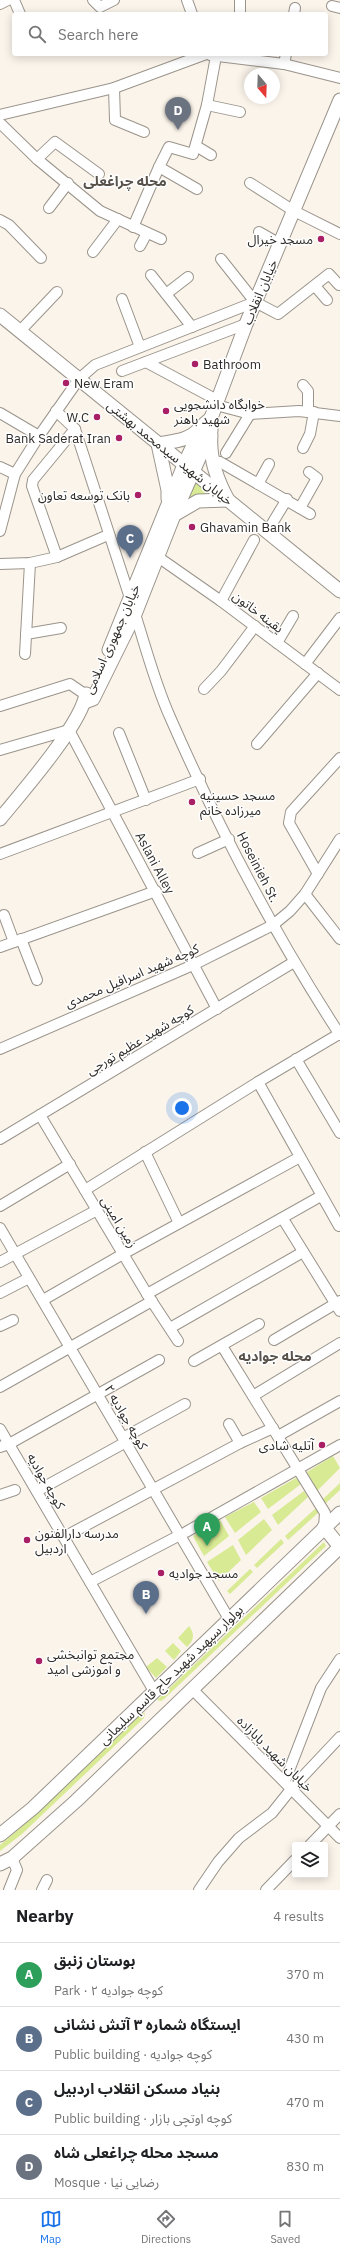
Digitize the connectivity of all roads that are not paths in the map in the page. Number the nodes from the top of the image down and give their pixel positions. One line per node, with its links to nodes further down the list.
1 (8, 0): 7 (street)
2 (14, 0): 8 (street)
3 (93, 0): 4 (street)
4 (114, 0)
5 (187, 0): 9 (street)
6 (240, 0): 10 (street)
7 (0, 4)
8 (19, 12)
9 (191, 12)
10 (240, 12)
11 (206, 56): 17 (street)
12 (209, 56): 19 (street)
13 (238, 56): 14 (street)
14 (257, 57): 15 (street)
15 (285, 59): 16 (street)
16 (340, 78)
17 (114, 88): 21 (street); 24 (street)
18 (340, 100): 22 (main road, خیابان انقلاب)
19 (207, 105): 20 (street); 25 (street)
20 (240, 112)
21 (0, 115)
22 (336, 122): 34 (main road, خیابان انقلاب)
23 (0, 123): 27 (street)
24 (144, 132)
25 (196, 146): 26 (street); 28 (street)
26 (211, 155)
27 (37, 159): 29 (street); 30 (street)
28 (158, 167): 32 (street); 37 (street)
29 (99, 174)
30 (68, 183): 33 (street); 35 (street)
31 (250, 183): 34 (street)
32 (197, 189)
33 (49, 208)
34 (294, 211): 40 (street); 42 (main road, خیابان انقلاب)
35 (118, 219): 37 (street); 44 (street)
36 (0, 220): 45 (street)
37 (133, 226): 39 (street)
38 (259, 232): 42 (street)
39 (147, 233): 41 (street); 43 (street)
40 (340, 234)
41 (161, 239)
42 (280, 244): 55 (main road, خیابان انقلاب)
43 (140, 246)
44 (93, 252)
45 (41, 258)
46 (220, 258): 55 (street)
47 (151, 275): 52 (street)
48 (188, 278): 52 (street)
49 (339, 285): 50 (street)
50 (315, 286): 54 (street); 55 (street)
51 (57, 292): 59 (street)
52 (166, 294): 58 (street)
53 (122, 299): 60 (street)
54 (327, 300)
55 (255, 302): 57 (main road, خیابان انقلاب); 58 (street)
56 (0, 314): 59 (main road, خیابان شهید سیدمحمد بهشتی)
57 (246, 324): 61 (street); 65 (main road, خیابان انقلاب)
58 (192, 327): 60 (street)
59 (20, 331): 63 (main road, خیابان شهید سیدمحمد بهشتی)
60 (140, 347): 63 (street)
61 (146, 362): 62 (street); 65 (street)
62 (122, 371)
63 (79, 379): 66 (street); 74 (main road, خیابان شهید سیدمحمد بهشتی)
64 (303, 385): 67 (street)
65 (216, 402): 69 (street); 71 (main road, خیابان انقلاب)
66 (56, 411): 72 (street); 73 (street)
67 (311, 412): 69 (street); 70 (street); 75 (street)
68 (0, 413): 73 (street)
69 (250, 414): 76 (street)
70 (340, 416)
71 (208, 425): 74 (main road); 77 (main road); 80 (main road, خیابان انقلاب)
72 (75, 429): 92 (street); 94 (street)
73 (39, 436): 82 (street)
74 (158, 444): 80 (main road, خیابان شهید سیدمحمد بهشتی); 87 (main road)
75 (303, 448)
76 (226, 453)
77 (212, 460): 83 (street); 85 (main road)
78 (269, 464): 83 (street)
79 (0, 467): 82 (street)
80 (189, 468): 85 (main road, خیابان شهید سیدمحمد بهشتی); 87 (main road, خیابان جمهوری اسلامی)
81 (309, 472): 86 (street)
82 (15, 474): 89 (street)
83 (258, 484): 84 (street)
84 (287, 499): 86 (street); 91 (street)
85 (228, 500): 87 (main road); 91 (main road, خیابان شهید سیدمحمد بهشتی)
86 (300, 508): 88 (street)
87 (171, 510): 95 (main road, خیابان جمهوری اسلامی); 99 (main road, خیابان جمهوری اسلامی)
88 (310, 514)
89 (1, 516): 90 (street)
90 (0, 531)
91 (267, 532): 98 (main road, خیابان شهید سیدمحمد بهشتی)
92 (108, 535): 94 (street); 99 (street)
93 (254, 540): 100 (street)
94 (57, 557): 96 (street)
95 (158, 557): 100 (street, یقینه خاتون); 101 (main road, خیابان جمهوری اسلامی)
96 (30, 562): 97 (street); 106 (street)
97 (0, 564)
98 (340, 591)
99 (130, 598): 113 (main road, خیابان جمهوری اسلامی)
100 (221, 601): 104 (street, یقینه خاتون)
101 (136, 614): 113 (main road, خیابان جمهوری اسلامی); 120 (street, Hoseinieh St.)
102 (293, 616): 107 (street)
103 (340, 618): 109 (street)
104 (255, 626): 107 (street, یقینه خاتون); 111 (street)
105 (61, 628): 106 (street)
106 (26, 634): 108 (street)
107 (277, 643): 109 (street, یقینه خاتون)
108 (25, 654)
109 (305, 664): 110 (street, یقینه خاتون)
110 (318, 674): 112 (street, یقینه خاتون); 117 (street)
111 (204, 688)
112 (340, 690)
113 (86, 698): 114 (street); 115 (main road, خیابان جمهوری اسلامی)
114 (0, 706)
115 (69, 730): 118 (street); 122 (street, Aslani Alley); 123 (main road, خیابان جمهوری اسلامی)
116 (119, 733): 121 (street)
117 (257, 744)
118 (0, 750)
119 (340, 758): 128 (street)
120 (200, 779): 121 (street); 125 (street, Hoseinieh St.)
121 (146, 800): 122 (street)
122 (112, 812): 127 (street); 129 (street, Aslani Alley)
123 (0, 819)
124 (340, 838): 128 (street, کوچه شهید اسرافیل محمدی)
125 (229, 839): 126 (street); 132 (street, Hoseinieh St.)
126 (198, 853)
127 (0, 854)
128 (318, 874): 130 (street, کوچه شهید اسرافیل محمدی)
129 (156, 891): 134 (street); 137 (street, Aslani Alley)
130 (305, 894): 132 (street, کوچه شهید اسرافیل محمدی); 133 (street)
131 (4, 915): 134 (street)
132 (274, 925): 136 (street, Hoseinieh St.); 137 (street, کوچه شهید اسرافیل محمدی)
133 (340, 939)
134 (17, 941): 135 (street); 138 (street)
135 (0, 947)
136 (294, 962): 139 (street, کوچه شهید عظیم تورجی); 140 (street, Hoseinieh St.)
137 (193, 965): 139 (street, Aslani Alley); 141 (street, کوچه شهید اسرافیل محمدی)
138 (37, 980)
139 (217, 1009): 144 (street, کوچه شهید عظیم تورجی)
140 (340, 1034): 142 (street)
141 (0, 1049)
142 (296, 1059): 143 (street); 145 (street)
143 (258, 1082): 147 (street); 148 (street)
144 (40, 1115): 146 (street, کوچه شهید عظیم تورجی); 149 (street, زمین امینی)
145 (340, 1133)
146 (0, 1139)
147 (145, 1152): 150 (street); 155 (street)
148 (300, 1157): 151 (street); 155 (street)
149 (70, 1164): 150 (street, زمین امینی); 152 (street)
150 (85, 1190): 153 (street, زمین امینی)
151 (321, 1196): 154 (street); 156 (street)
152 (0, 1206)
153 (97, 1210): 159 (street); 160 (street, زمین امینی)
154 (283, 1219): 158 (street); 164 (street)
155 (179, 1223): 160 (street)
156 (339, 1226)
157 (0, 1228): 159 (street, کوچه جوادیه ۲)
158 (303, 1252): 166 (street); 170 (street)
159 (15, 1254): 161 (street); 162 (street, کوچه جوادیه ۲)
160 (123, 1254): 164 (street, زمین امینی); 165 (street)
161 (0, 1262)
162 (29, 1278): 163 (street); 165 (street, کوچه جوادیه ۲)
163 (0, 1293)
164 (150, 1298): 170 (street, زمین امینی); 175 (street)
165 (43, 1300): 175 (street, کوچه جوادیه ۲)
166 (338, 1305): 171 (street)
167 (13, 1320): 169 (street)
168 (259, 1324): 174 (street)
169 (0, 1326)
170 (170, 1328): 172 (street, زمین امینی)
171 (274, 1340)
172 (178, 1341)
173 (340, 1343): 180 (street)
174 (222, 1346): 177 (street); 180 (street)
175 (70, 1348): 178 (street); 179 (street, کوچه جوادیه ۲)
176 (159, 1360): 179 (street)
177 (194, 1361)
178 (0, 1387)
179 (97, 1394): 186 (street, کوچه جوادیه ۲); 188 (street)
180 (253, 1396): 185 (street)
181 (340, 1401): 185 (street)
182 (185, 1404): 186 (street)
183 (229, 1424): 187 (street)
184 (0, 1429): 188 (street, کوچه جوادیه)
185 (275, 1432): 187 (street); 190 (street)
186 (125, 1440): 192 (street, کوچه جوادیه ۲); 193 (street)
187 (240, 1443): 192 (street)
188 (5, 1446): 193 (street, کوچه جوادیه)
189 (340, 1446): 190 (street)
190 (298, 1470): 196 (street); 197 (street)
191 (15, 1490): 194 (street)
192 (153, 1490): 197 (street, کوچه جوادیه ۲); 198 (street)
193 (37, 1491): 198 (street, کوچه جوادیه)
194 (0, 1496)
195 (340, 1513): 196 (main road, بولوار سپهبد شهید حاج قاسم سلیمانی)
196 (324, 1527): 199 (main road); 201 (main road, بولوار سپهبد شهید حاج قاسم سلیمانی)
197 (183, 1534): 200 (street); 201 (street, کوچه جوادیه ۲)
198 (64, 1537): 200 (street, کوچه جوادیه)
199 (340, 1547): 203 (main road, بولوار سپهبد شهید حاج قاسم سلیمانی)
200 (90, 1582): 204 (street, کوچه جوادیه)
201 (229, 1619): 204 (main road, بولوار سپهبد شهید حاج قاسم سلیمانی)
202 (340, 1659): 206 (street)
203 (192, 1689): 206 (street, خیابان شهید بابازاده); 212 (main road, بولوار سپهبد شهید حاج قاسم سلیمانی)
204 (154, 1691): 209 (main road, بولوار سپهبد شهید حاج قاسم سلیمانی)
205 (340, 1737): 206 (street)
206 (288, 1785): 208 (street, خیابان شهید بابازاده); 217 (street)
207 (340, 1814): 208 (street)
208 (329, 1825): 210 (street, خیابان شهید بابازاده); 211 (street)
209 (0, 1835)
210 (340, 1838)
211 (313, 1842)
212 (6, 1861): 215 (street)
213 (292, 1863): 218 (street)
214 (47, 1880): 216 (street)
215 (9, 1890)
216 (42, 1890)
217 (199, 1890)
218 (266, 1890)

